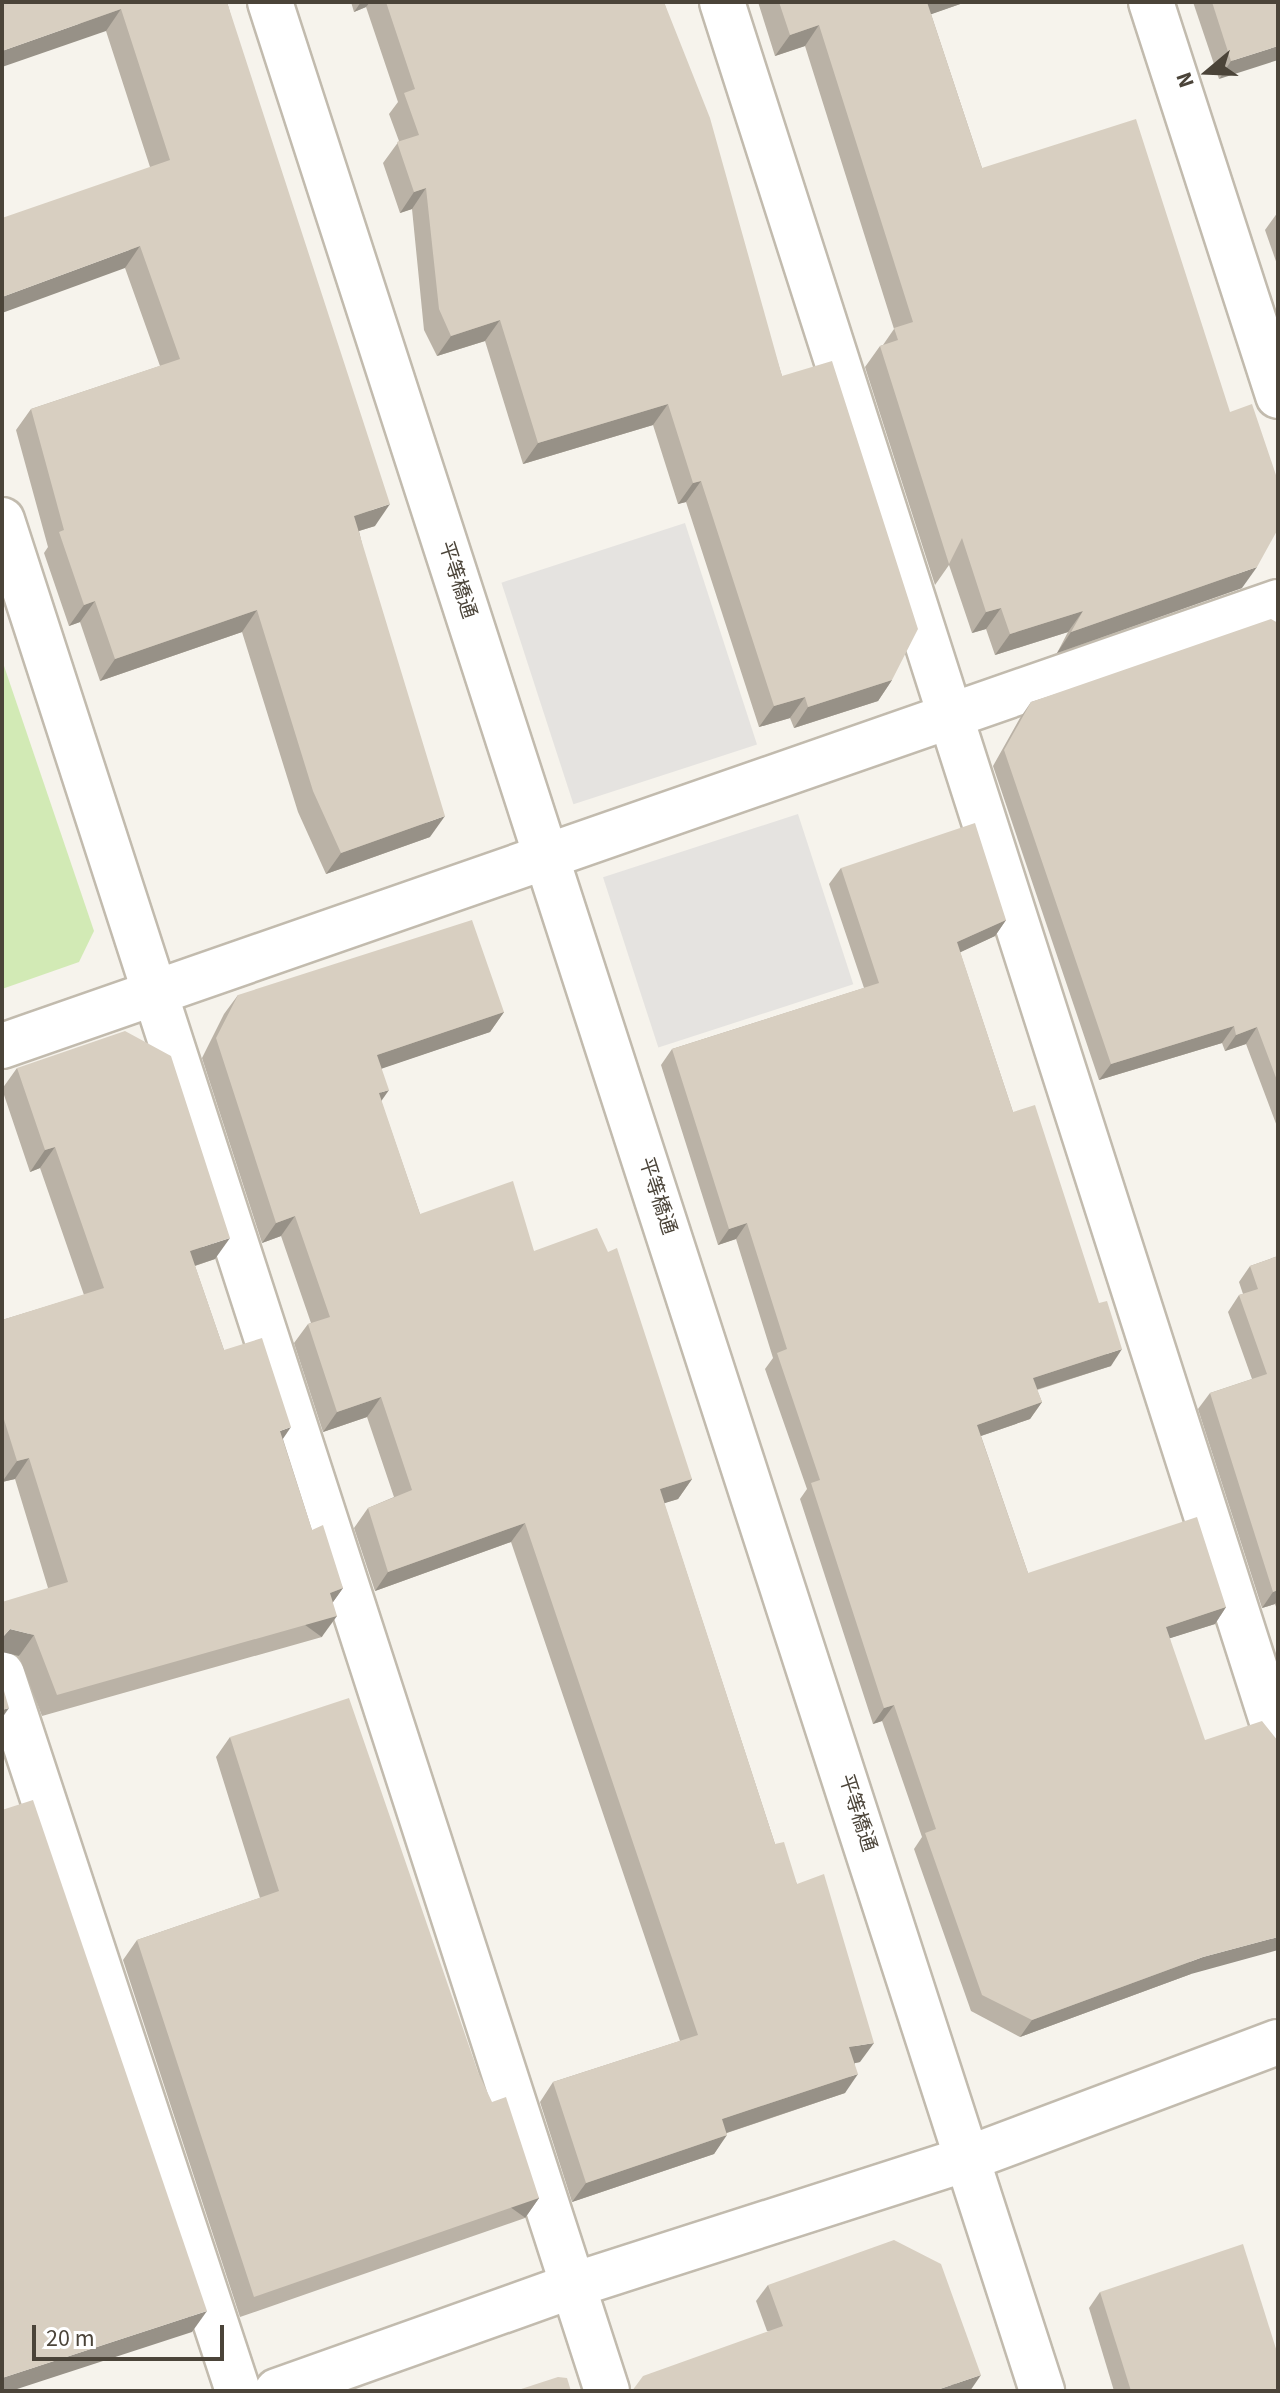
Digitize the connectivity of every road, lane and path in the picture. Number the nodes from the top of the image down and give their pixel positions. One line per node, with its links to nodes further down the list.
1 (270, 2): 8 (street, 平等橋通)
2 (722, 2): 7 (street)
3 (1151, 2): 4 (street)
4 (1278, 396)
5 (2, 520): 9 (street)
6 (1278, 602): 7 (street)
7 (950, 716): 8 (street); 12 (street)
8 (547, 857): 9 (street); 14 (street, 平等橋通)
9 (155, 993): 10 (street); 15 (street)
10 (2, 1046)
11 (2, 1674): 16 (street)
12 (1278, 1740)
13 (1278, 2042): 14 (street)
14 (969, 2158): 15 (street); 19 (street, 平等橋通)
15 (574, 2285): 17 (street); 18 (street)
16 (238, 2391)
17 (277, 2391)
18 (607, 2391)
19 (1042, 2391)

